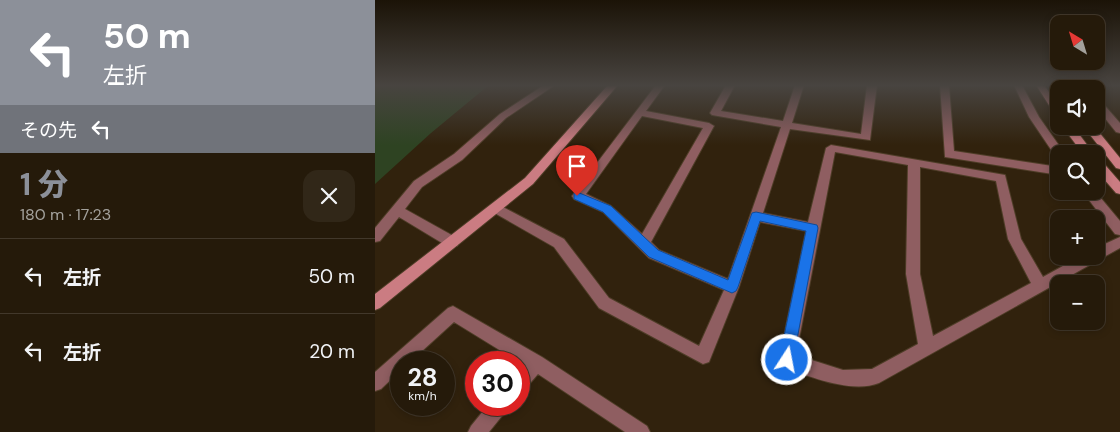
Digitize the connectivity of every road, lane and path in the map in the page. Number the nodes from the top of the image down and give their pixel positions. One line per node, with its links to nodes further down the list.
1 (519, 105): 24 (street)
2 (595, 105): 23 (street)
3 (645, 105): 10 (street)
4 (720, 105): 11 (street)
5 (793, 105): 11 (street)
6 (870, 105): 11 (street)
7 (945, 105): 19 (street)
8 (1028, 105): 15 (street)
9 (1105, 112): 12 (street)
10 (639, 113): 31 (street); 31 (street)
11 (788, 124): 25 (street)
12 (1120, 130)
13 (1074, 135): 16 (street)
14 (1095, 135): 18 (street)
15 (1054, 145)
16 (1082, 145)
17 (914, 162): 26 (street); 34 (street); 37 (street)
18 (1120, 165)
19 (1050, 170)
20 (1105, 172): 21 (street)
21 (1120, 190)
22 (1095, 200): 27 (street)
23 (495, 208): 29 (street); 35 (street)
24 (397, 210): 28 (street); 29 (street)
25 (756, 216): 26 (street); 35 (street)
26 (813, 228): 37 (street)
27 (1120, 230)
28 (375, 237)
29 (452, 242): 36 (street)
30 (1120, 242): 32 (street)
31 (643, 244): 35 (street)
32 (1105, 250)
33 (1078, 265): 34 (street)
34 (1040, 286): 37 (street)
35 (732, 287)
36 (375, 303)
37 (927, 348)
38 (536, 363): 39 (street); 40 (street); 42 (street)
39 (530, 370)
40 (375, 383)
41 (491, 416): 43 (street)
42 (635, 430)
43 (477, 432)

